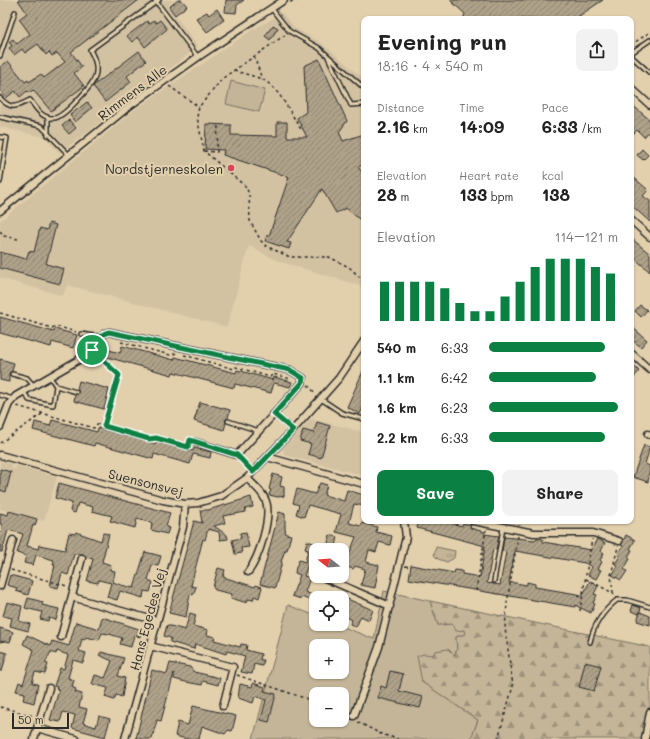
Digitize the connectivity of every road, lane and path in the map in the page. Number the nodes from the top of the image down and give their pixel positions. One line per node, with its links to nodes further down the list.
1 (284, 0): 3 (street, Rimmens Alle)
2 (157, 1): 13 (lane); 26 (lane)
3 (272, 9): 5 (lane); 13 (street, Rimmens Alle)
4 (15, 12): 10 (lane)
5 (289, 31): 11 (path); 12 (lane)
6 (650, 32): 8 (path)
7 (650, 40): 9 (lane)
8 (634, 43)
9 (634, 51)
10 (0, 56)
11 (254, 56): 15 (path); 17 (path)
12 (327, 56): 19 (lane); 22 (lane)
13 (198, 57): 18 (street, Rimmens Alle)
14 (634, 59): 16 (lane)
15 (234, 70): 17 (path); 24 (path)
16 (650, 73)
17 (262, 79): 28 (path)
18 (162, 82): 24 (path); 32 (street, Rimmens Alle)
19 (361, 85)
20 (634, 91): 23 (street)
21 (0, 98): 26 (lane)
22 (361, 104)
23 (650, 105)
24 (199, 107): 31 (path)
25 (0, 117): 29 (lane)
26 (48, 117): 29 (lane)
27 (218, 123): 31 (path)
28 (302, 130)
29 (48, 135): 32 (lane)
30 (0, 137): 33 (lane)
31 (204, 151): 39 (path)
32 (70, 155): 34 (street, Rimmens Alle)
33 (0, 182)
34 (0, 211)
35 (634, 223): 37 (street)
36 (0, 231): 38 (path)
37 (650, 238)
38 (18, 239)
39 (361, 278)
40 (0, 313): 41 (path)
41 (81, 334): 42 (lane)
42 (100, 337): 45 (street); 50 (street)
43 (114, 340): 50 (path)
44 (361, 345): 56 (street, Suensonsvej)
45 (92, 350): 49 (street); 62 (path)
46 (634, 356): 47 (street)
47 (650, 370)
48 (12, 374): 51 (lane)
49 (50, 377): 51 (street); 52 (lane)
50 (302, 383): 56 (path); 59 (street)
51 (34, 386): 53 (street)
52 (56, 386): 53 (lane); 54 (lane)
53 (23, 392): 57 (street)
54 (76, 392)
55 (0, 395): 57 (lane)
56 (321, 398): 60 (lane); 64 (street, Suensonsvej)
57 (11, 401): 58 (path); 63 (street)
58 (42, 414): 62 (path); 67 (path)
59 (274, 414): 64 (lane); 65 (street)
60 (361, 418)
61 (228, 421): 65 (lane)
62 (104, 426): 66 (path)
63 (0, 427)
64 (293, 430): 70 (street, Suensonsvej)
65 (259, 431): 69 (street)
66 (195, 442): 69 (street)
67 (0, 443)
68 (0, 455): 74 (street, Suensonsvej)
69 (237, 455): 71 (path)
70 (267, 457): 71 (street, Suensonsvej); 73 (street)
71 (253, 472): 72 (street, Suensonsvej)
72 (247, 478): 74 (street, Suensonsvej); 85 (street)
73 (361, 483)
74 (185, 504): 100 (street, Hans Egedes Vej)
75 (404, 524): 97 (street)
76 (484, 524): 77 (street)
77 (487, 525): 78 (street); 91 (path)
78 (503, 528): 79 (street); 87 (lane)
79 (519, 532): 80 (street); 117 (path)
80 (593, 533): 82 (street); 86 (path)
81 (14, 540): 84 (street)
82 (619, 541): 92 (path)
83 (82, 558): 90 (street)
84 (5, 569): 88 (street); 90 (path)
85 (248, 572)
86 (586, 579): 92 (path); 95 (path)
87 (494, 581)
88 (1, 582)
89 (337, 583): 97 (street)
90 (74, 588): 94 (street)
91 (476, 591)
92 (613, 593): 96 (path)
93 (577, 596): 95 (path)
94 (72, 597): 100 (street); 101 (street)
95 (583, 597): 99 (path)
96 (617, 600): 98 (lane); 102 (lane)
97 (390, 606): 110 (street)
98 (650, 607)
99 (580, 611)
100 (157, 621): 103 (street, Hans Egedes Vej)
101 (61, 637)
102 (590, 642)
103 (150, 646): 104 (street); 115 (street, Hans Egedes Vej)
104 (231, 673): 106 (path); 107 (street)
105 (49, 688): 111 (street)
106 (309, 700)
107 (223, 706)
108 (0, 707): 111 (path)
109 (650, 712): 118 (street)
110 (354, 716): 116 (path)
111 (40, 718): 112 (street)
112 (37, 728): 113 (street); 114 (street)
113 (34, 739)
114 (76, 739)
115 (125, 739)
116 (398, 739)
117 (498, 739)
118 (645, 739)

